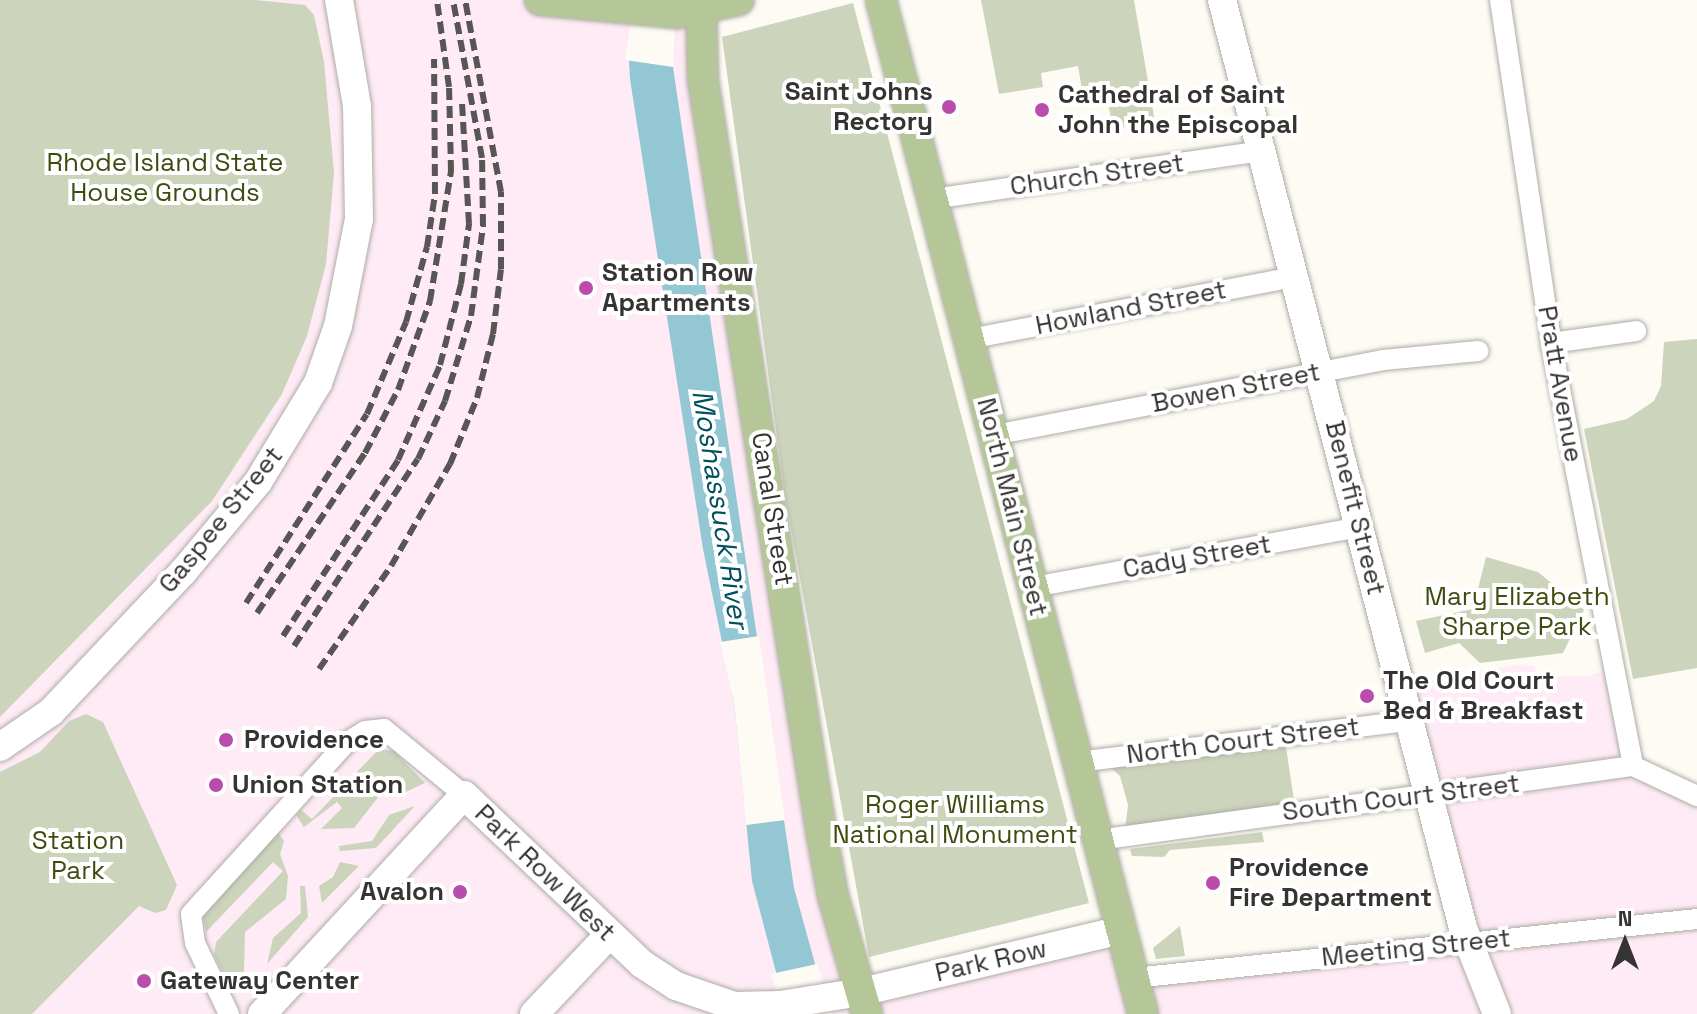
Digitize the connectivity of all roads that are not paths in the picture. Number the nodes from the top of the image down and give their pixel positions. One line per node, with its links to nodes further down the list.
1 (339, 0): 20 (street, Gaspee Street)
2 (540, 0): 7 (main road)
3 (739, 0): 7 (main road)
4 (881, 0): 9 (main road, North Main Street)
5 (1222, 0): 8 (street, Benefit Street)
6 (1500, 0): 13 (street, Pratt Avenue)
7 (693, 7): 32 (main road, Canal Street)
8 (1262, 151): 9 (street, Church Street); 10 (street, Benefit Street)
9 (933, 199): 12 (main road, North Main Street)
10 (1293, 277): 12 (street, Howland Street); 15 (street, Benefit Street)
11 (1636, 331): 13 (street)
12 (969, 339): 16 (main road, North Main Street)
13 (1551, 343): 22 (street, Pratt Avenue)
14 (1479, 351): 15 (street, Bowen Street)
15 (1321, 372): 16 (street, Bowen Street); 17 (street, Benefit Street)
16 (994, 435): 18 (main road, North Main Street)
17 (1360, 527): 18 (street, Cady Street); 19 (street, Benefit Street)
18 (1033, 587): 21 (main road, North Main Street)
19 (1408, 721): 21 (street, North Court Street); 25 (street, Benefit Street)
20 (0, 747)
21 (1078, 762): 26 (main road, North Main Street)
22 (1633, 766): 24 (street); 25 (street, South Court Street)
23 (464, 795): 29 (street, Park Row West); 33 (street); 34 (street, Park Row West)
24 (1697, 796)
25 (1428, 798): 26 (street, South Court Street); 30 (street, Benefit Street)
26 (1098, 840): 28 (main road, North Main Street)
27 (1697, 919): 30 (street, Meeting Street)
28 (1122, 930): 31 (main road, North Main Street); 32 (street, Park Row)
29 (609, 935): 32 (street, Park Row West); 35 (street)
30 (1468, 943): 31 (street, Meeting Street); 37 (street, Benefit Street)
31 (1134, 978): 36 (main road, North Main Street)
32 (864, 1003)
33 (229, 1014)
34 (262, 1014)
35 (534, 1014)
36 (1143, 1014)
37 (1497, 1014)

